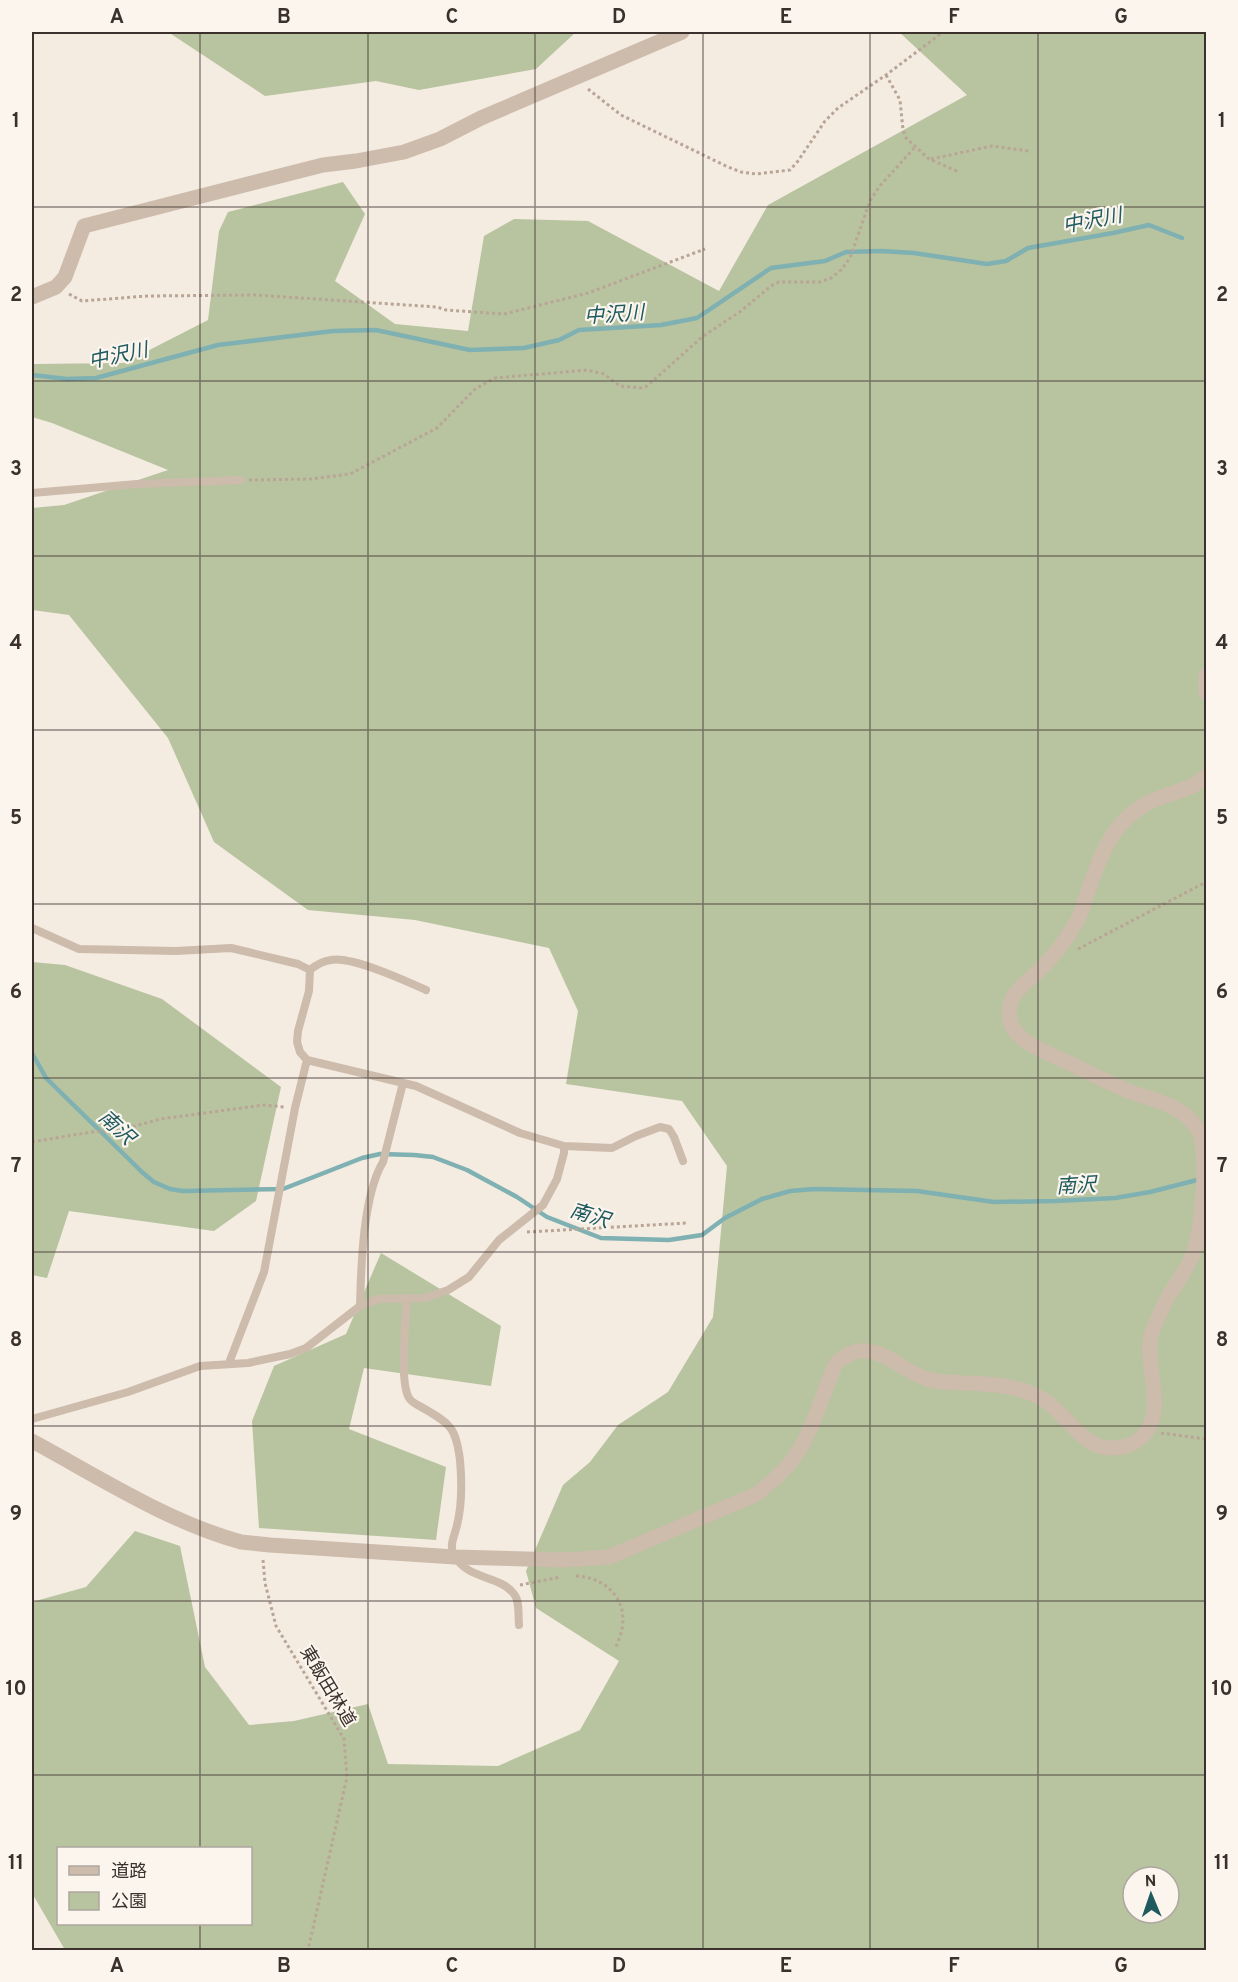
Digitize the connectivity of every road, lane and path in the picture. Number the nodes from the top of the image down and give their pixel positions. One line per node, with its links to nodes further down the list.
1 (682, 32): 4 (street)
2 (943, 32): 3 (path)
3 (886, 75): 4 (path); 5 (path)
4 (576, 76): 10 (street)
5 (914, 148): 7 (path); 12 (path)
6 (1029, 152): 7 (path)
7 (929, 159): 8 (path)
8 (959, 172)
9 (705, 249): 10 (path)
10 (56, 287): 11 (street)
11 (32, 297)
12 (240, 480): 13 (lane)
13 (32, 493)
14 (1206, 675): 15 (street)
15 (1206, 693)
16 (1206, 776): 34 (street)
17 (1206, 882): 19 (path)
18 (32, 928): 20 (lane)
19 (1071, 953)
20 (310, 970): 21 (lane); 22 (lane)
21 (426, 990)
22 (307, 1060): 23 (lane); 24 (lane)
23 (403, 1083): 26 (lane); 31 (lane)
24 (295, 1108): 25 (path); 32 (lane)
25 (32, 1142)
26 (564, 1146): 27 (lane); 29 (lane)
27 (683, 1161)
28 (687, 1223): 29 (path)
29 (499, 1240): 30 (lane)
30 (407, 1298): 31 (lane); 38 (lane)
31 (360, 1306): 32 (lane)
32 (229, 1364): 33 (lane)
33 (32, 1419)
34 (1147, 1431): 35 (path); 38 (street)
35 (1206, 1439)
36 (32, 1441): 37 (street)
37 (262, 1544): 38 (street); 44 (path, 東飯田林道)
38 (455, 1557): 41 (lane)
39 (563, 1576): 41 (path)
40 (570, 1576): 43 (path)
41 (507, 1588): 42 (lane)
42 (519, 1625)
43 (616, 1647)
44 (308, 1950)

